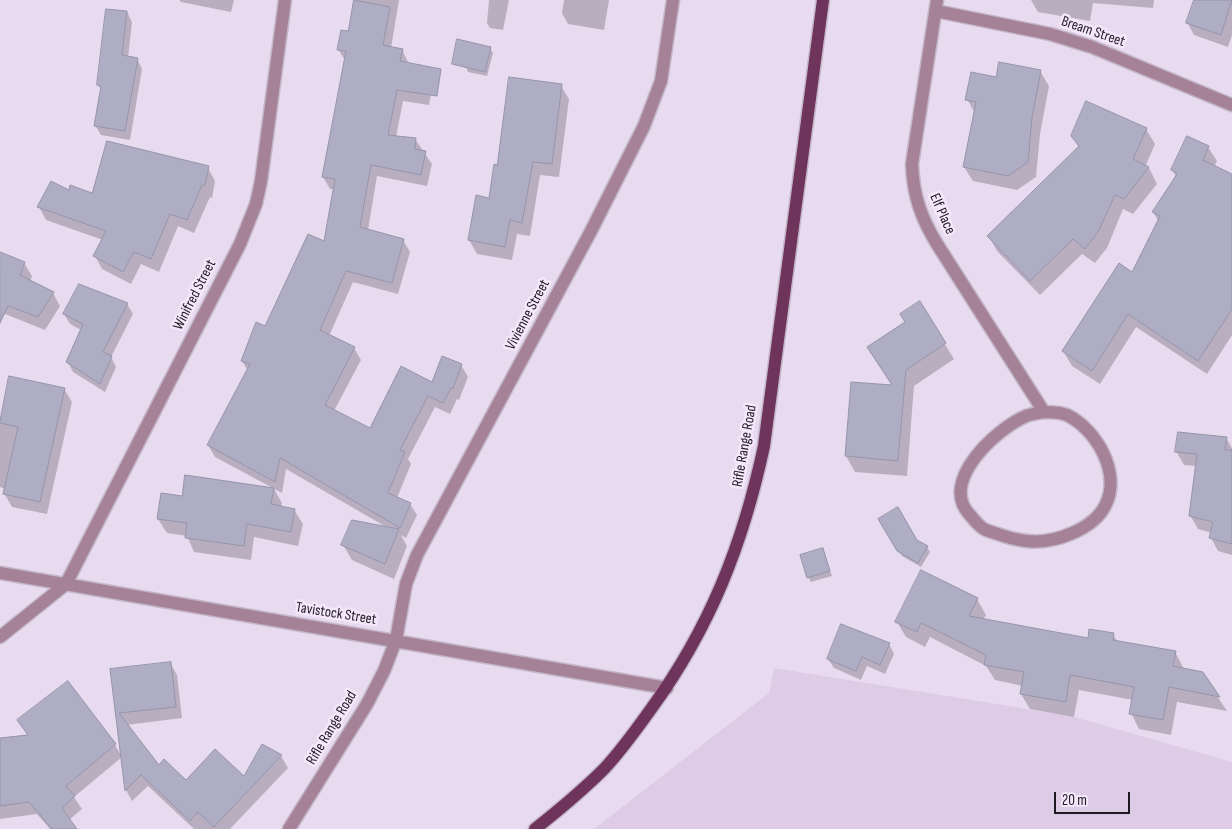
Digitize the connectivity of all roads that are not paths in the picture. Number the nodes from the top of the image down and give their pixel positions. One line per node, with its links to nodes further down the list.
1 (285, 0): 8 (street, Winifred Street)
2 (673, 0): 10 (street, Vivienne Street)
3 (823, 0): 11 (main road, Rifle Range Road)
4 (937, 6): 5 (street, Bream Street); 6 (street, Elf Place)
5 (1232, 105)
6 (1044, 412): 6 (street)
7 (0, 573): 8 (street, Tavistock Street)
8 (66, 584): 9 (street); 10 (street, Tavistock Street)
9 (0, 637)
10 (396, 640): 11 (street, Tavistock Street); 12 (street, Rifle Range Road)
11 (667, 688): 13 (main road, Rifle Range Road)
12 (288, 829)
13 (535, 829)

